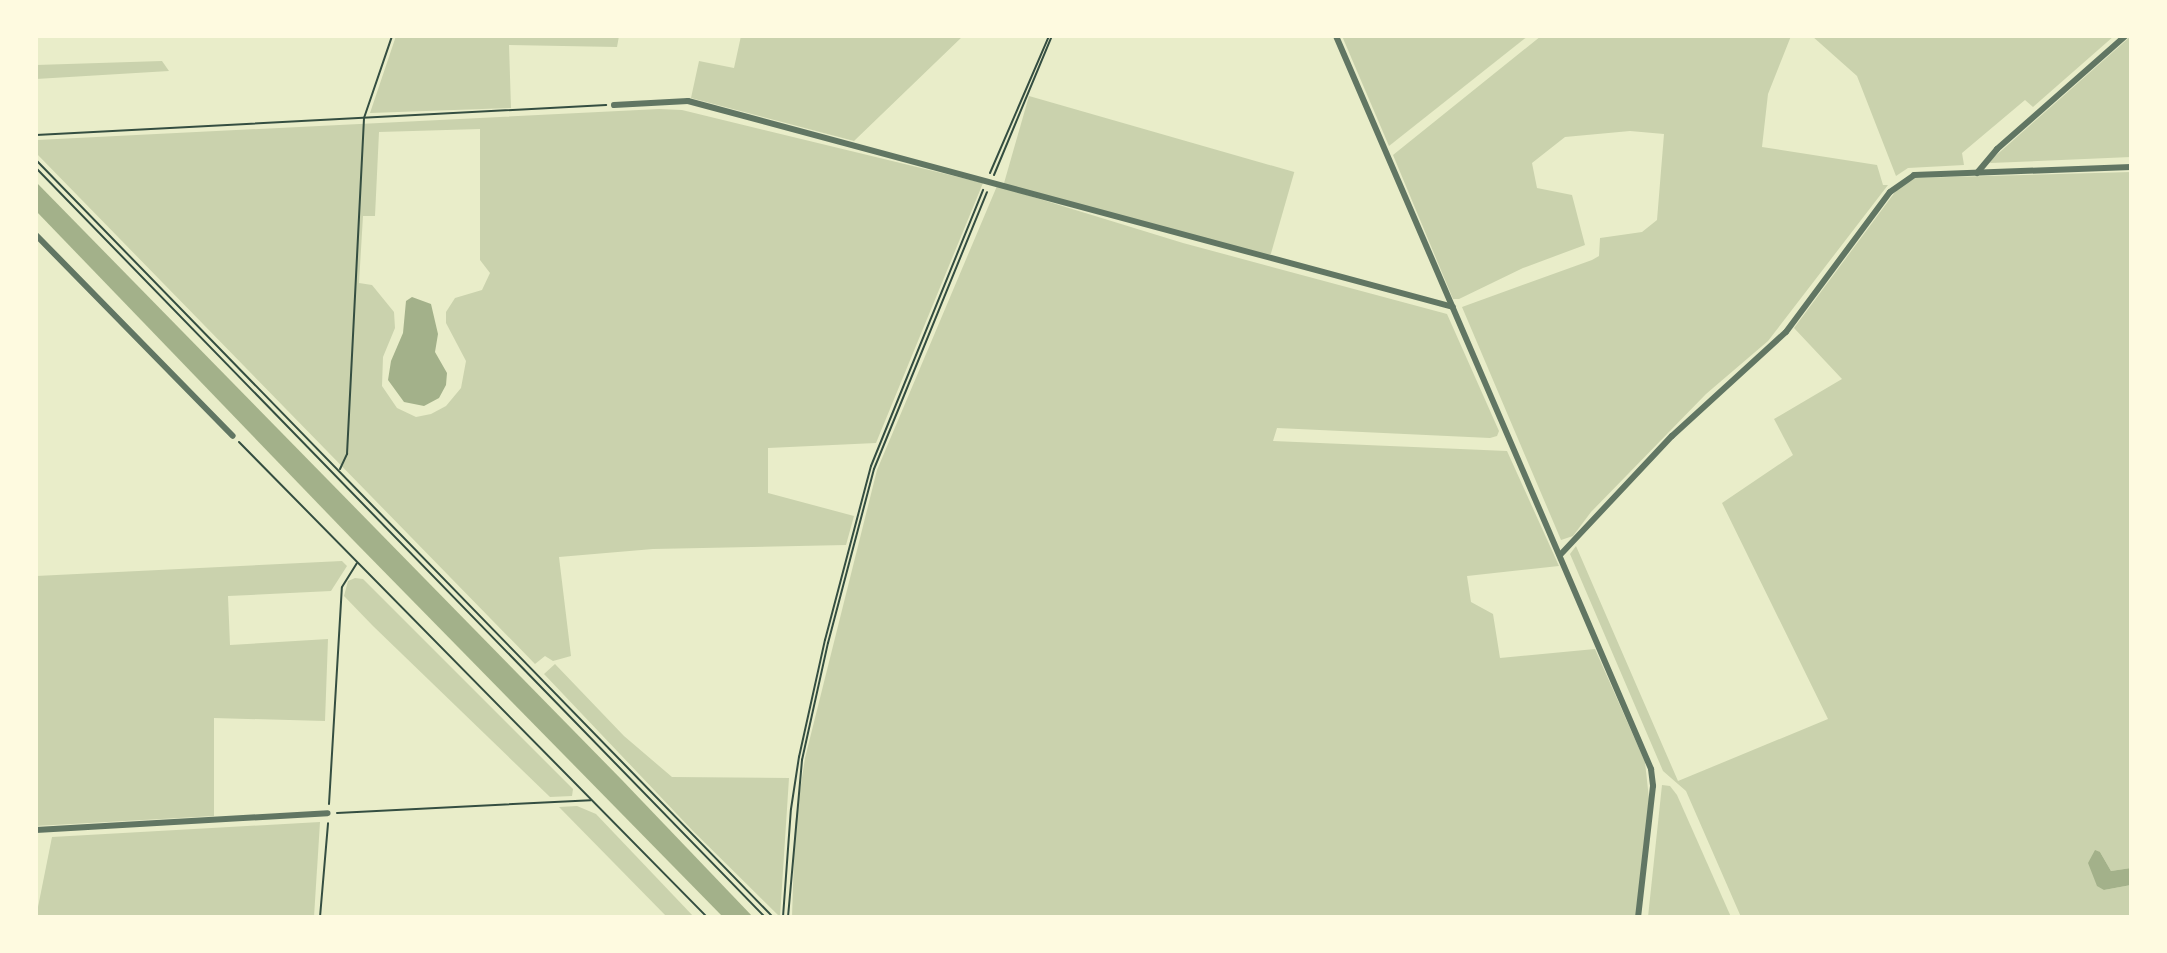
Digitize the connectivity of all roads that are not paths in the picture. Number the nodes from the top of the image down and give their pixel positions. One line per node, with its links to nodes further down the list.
1 (1336, 36): 7 (street)
2 (2125, 36): 5 (street)
3 (614, 105): 7 (street)
4 (2131, 167): 5 (street)
5 (1977, 173): 9 (street)
6 (36, 235): 8 (street)
7 (1453, 307): 9 (street)
8 (233, 436)
9 (1561, 554): 12 (street)
10 (328, 813): 11 (street)
11 (36, 830)
12 (1638, 917)

